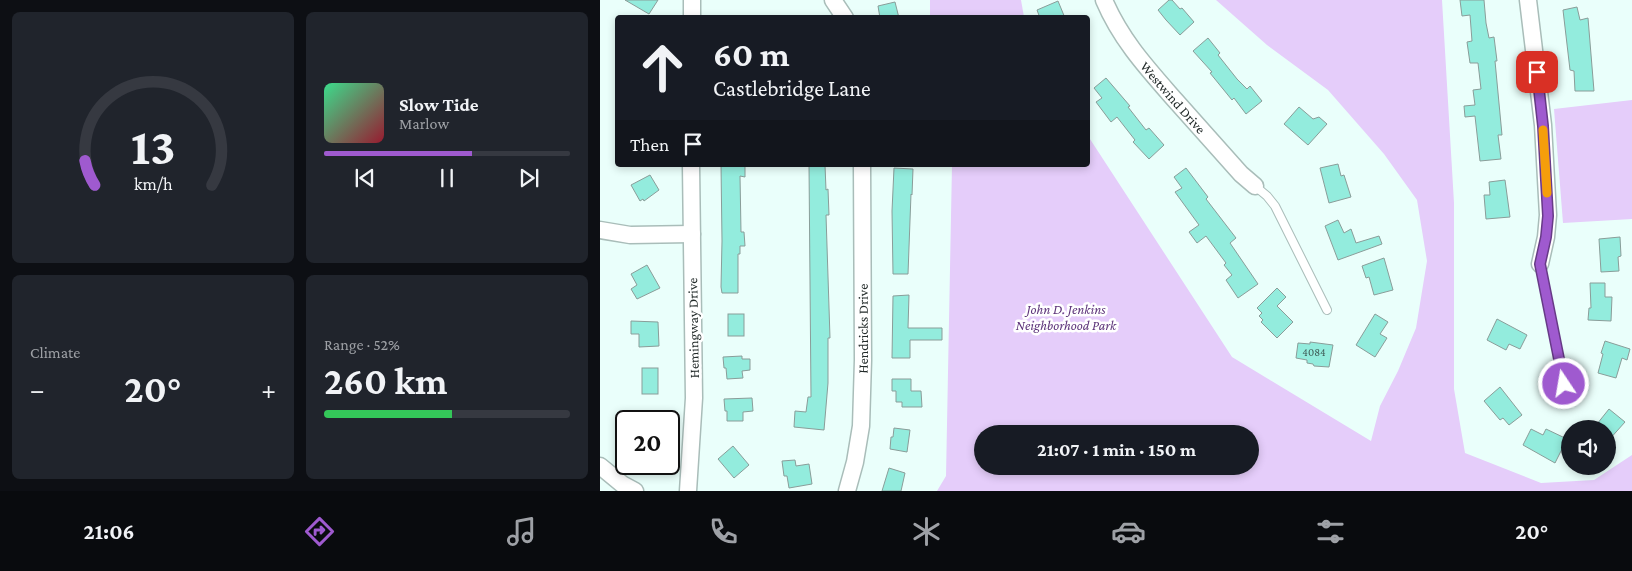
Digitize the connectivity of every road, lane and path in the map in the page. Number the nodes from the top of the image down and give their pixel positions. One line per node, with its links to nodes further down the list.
1 (692, 0): 5 (street)
2 (833, 0): 6 (street)
3 (1104, 0): 9 (street, Westwind Drive)
4 (1528, 0): 12 (street)
5 (692, 15)
6 (843, 15)
7 (691, 167): 11 (street, Hemingway Drive)
8 (862, 167): 18 (street, Hendricks Drive)
9 (1255, 186): 13 (lane)
10 (600, 230): 11 (street)
11 (692, 234): 17 (street, Hemingway Drive)
12 (1540, 264): 14 (lane)
13 (1328, 310)
14 (1564, 384)
15 (600, 466): 16 (street)
16 (635, 491)
17 (688, 491)
18 (847, 491)

